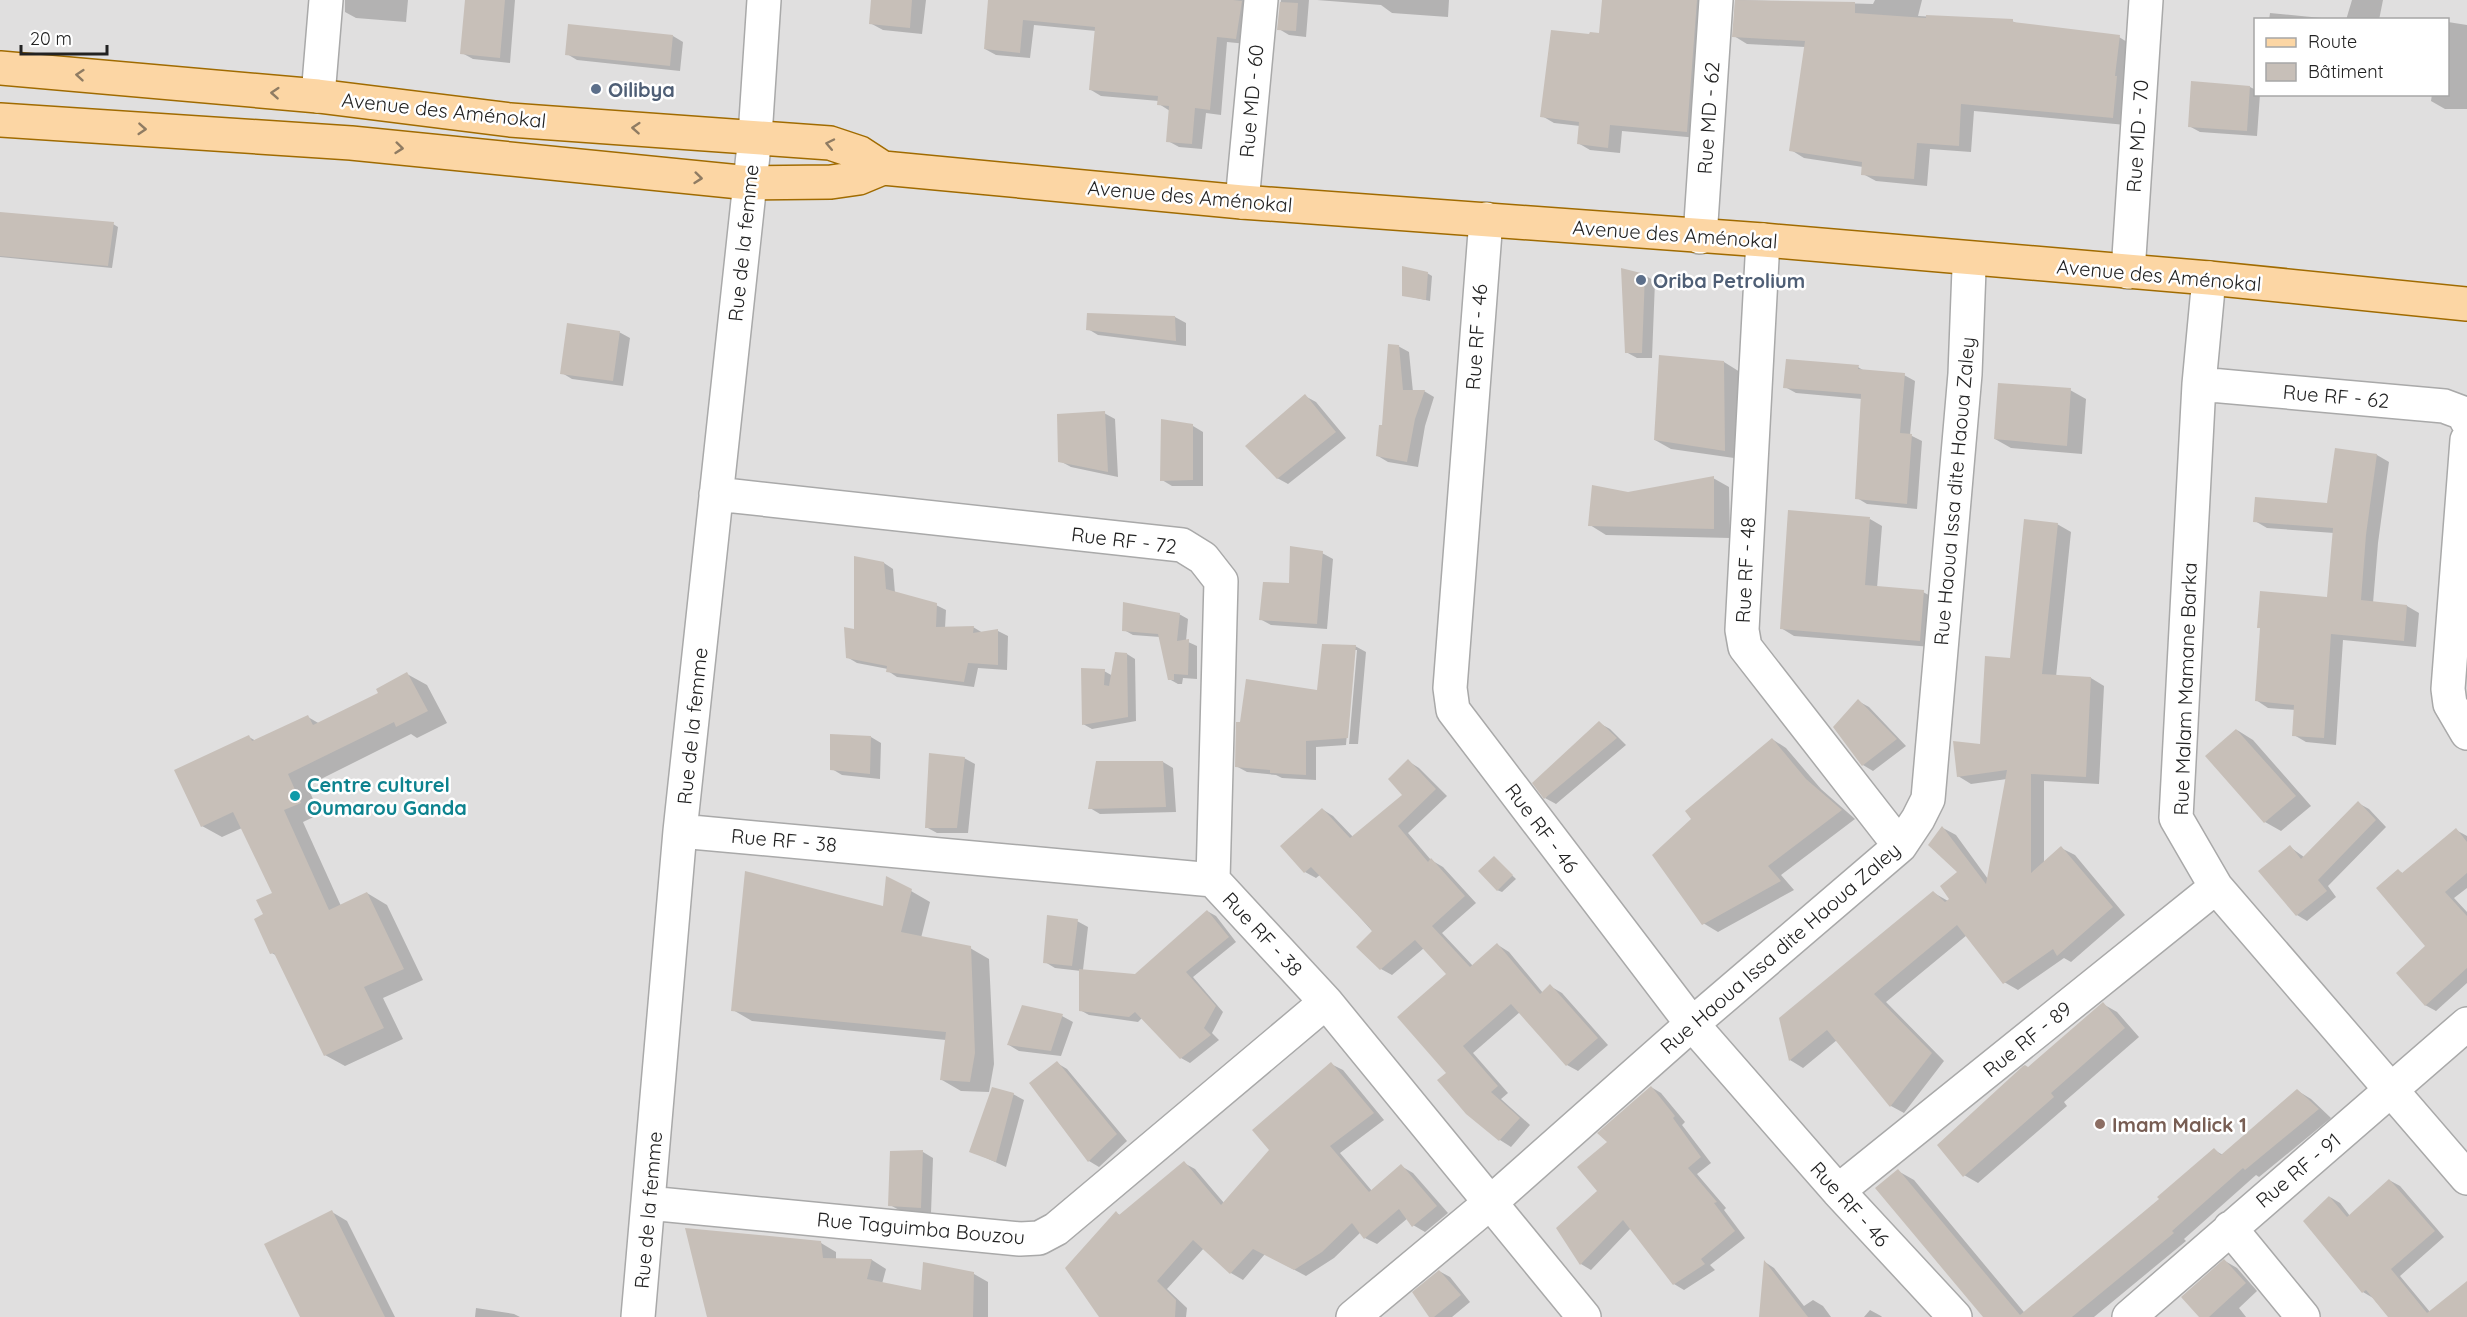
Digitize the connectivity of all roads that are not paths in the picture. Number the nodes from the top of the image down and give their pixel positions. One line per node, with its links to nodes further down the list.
1 (326, 0): 8 (street)
2 (764, 0): 12 (street, Rue de la femme)
3 (1261, 0): 16 (street, Rue MD - 60)
4 (1716, 0): 18 (street, Rue MD - 62)
5 (2146, 0): 21 (street, Rue MD - 70)
6 (0, 68): 7 (main road, Avenue des Aménokal, one-way to 6)
7 (208, 88): 8 (main road, Avenue des Aménokal, one-way to 7); 11 (main road)
8 (318, 96): 9 (main road, Avenue des Aménokal)
9 (356, 100): 12 (main road, Avenue des Aménokal, one-way to 9); 13 (main road)
10 (0, 120): 11 (main road, Avenue des Aménokal, one-way to 11)
11 (206, 133): 13 (main road, Avenue des Aménokal)
12 (755, 136): 14 (main road, Avenue des Aménokal, one-way to 12); 15 (street, Rue de la femme)
13 (351, 143): 15 (main road, Avenue des Aménokal, one-way to 15)
14 (882, 168): 15 (main road, Avenue des Aménokal); 16 (main road, Avenue des Aménokal)
15 (750, 183): 27 (street, Rue de la femme)
16 (1242, 202): 17 (main road, Avenue des Aménokal)
17 (1485, 219): 18 (main road, Avenue des Aménokal); 34 (street, Rue RF - 46)
18 (1700, 237): 19 (main road, Avenue des Aménokal)
19 (1763, 240): 21 (main road, Avenue des Aménokal); 30 (street, Rue RF - 48)
20 (1969, 269): 30 (street, Rue Haoua Issa dite Haoua Zaley)
21 (2128, 272): 22 (main road, Avenue des Aménokal)
22 (2209, 278): 23 (main road, Avenue des Aménokal); 24 (street, Rue Malam Mamane Barka)
23 (2467, 304)
24 (2199, 384): 25 (street, Rue RF - 62); 32 (street, Rue Malam Mamane Barka)
25 (2467, 421)
26 (2467, 440): 28 (street)
27 (716, 494): 29 (street, Rue de la femme); 31 (street, Rue RF - 72)
28 (2467, 733)
29 (681, 831): 31 (street, Rue RF - 38); 40 (street, Rue de la femme)
30 (1900, 846): 34 (street, Rue Haoua Issa dite Haoua Zaley)
31 (1213, 880): 33 (street, Rue RF - 38)
32 (2216, 887): 36 (street, Rue Malam Mamane Barka); 38 (street, Rue RF - 89)
33 (1326, 1002): 39 (street, Rue RF - 38); 40 (street, Rue Taguimba Bouzou)
34 (1692, 1024): 38 (street, Rue RF - 46); 39 (street, Rue Haoua Issa dite Haoua Zaley)
35 (2467, 1024): 36 (street, Rue RF - 91)
36 (2392, 1090): 37 (street, Rue Malam Mamane Barka); 41 (street, Rue RF - 91)
37 (2467, 1178)
38 (1838, 1191): 45 (street, Rue RF - 46)
39 (1491, 1202): 43 (street, Rue Haoua Issa dite Haoua Zaley); 44 (street, Rue RF - 38)
40 (648, 1203): 42 (street, Rue de la femme)
41 (2230, 1228): 46 (street, Rue RF - 91); 47 (street)
42 (638, 1317)
43 (1353, 1317)
44 (1584, 1317)
45 (1955, 1317)
46 (2129, 1317)
47 (2303, 1317)

